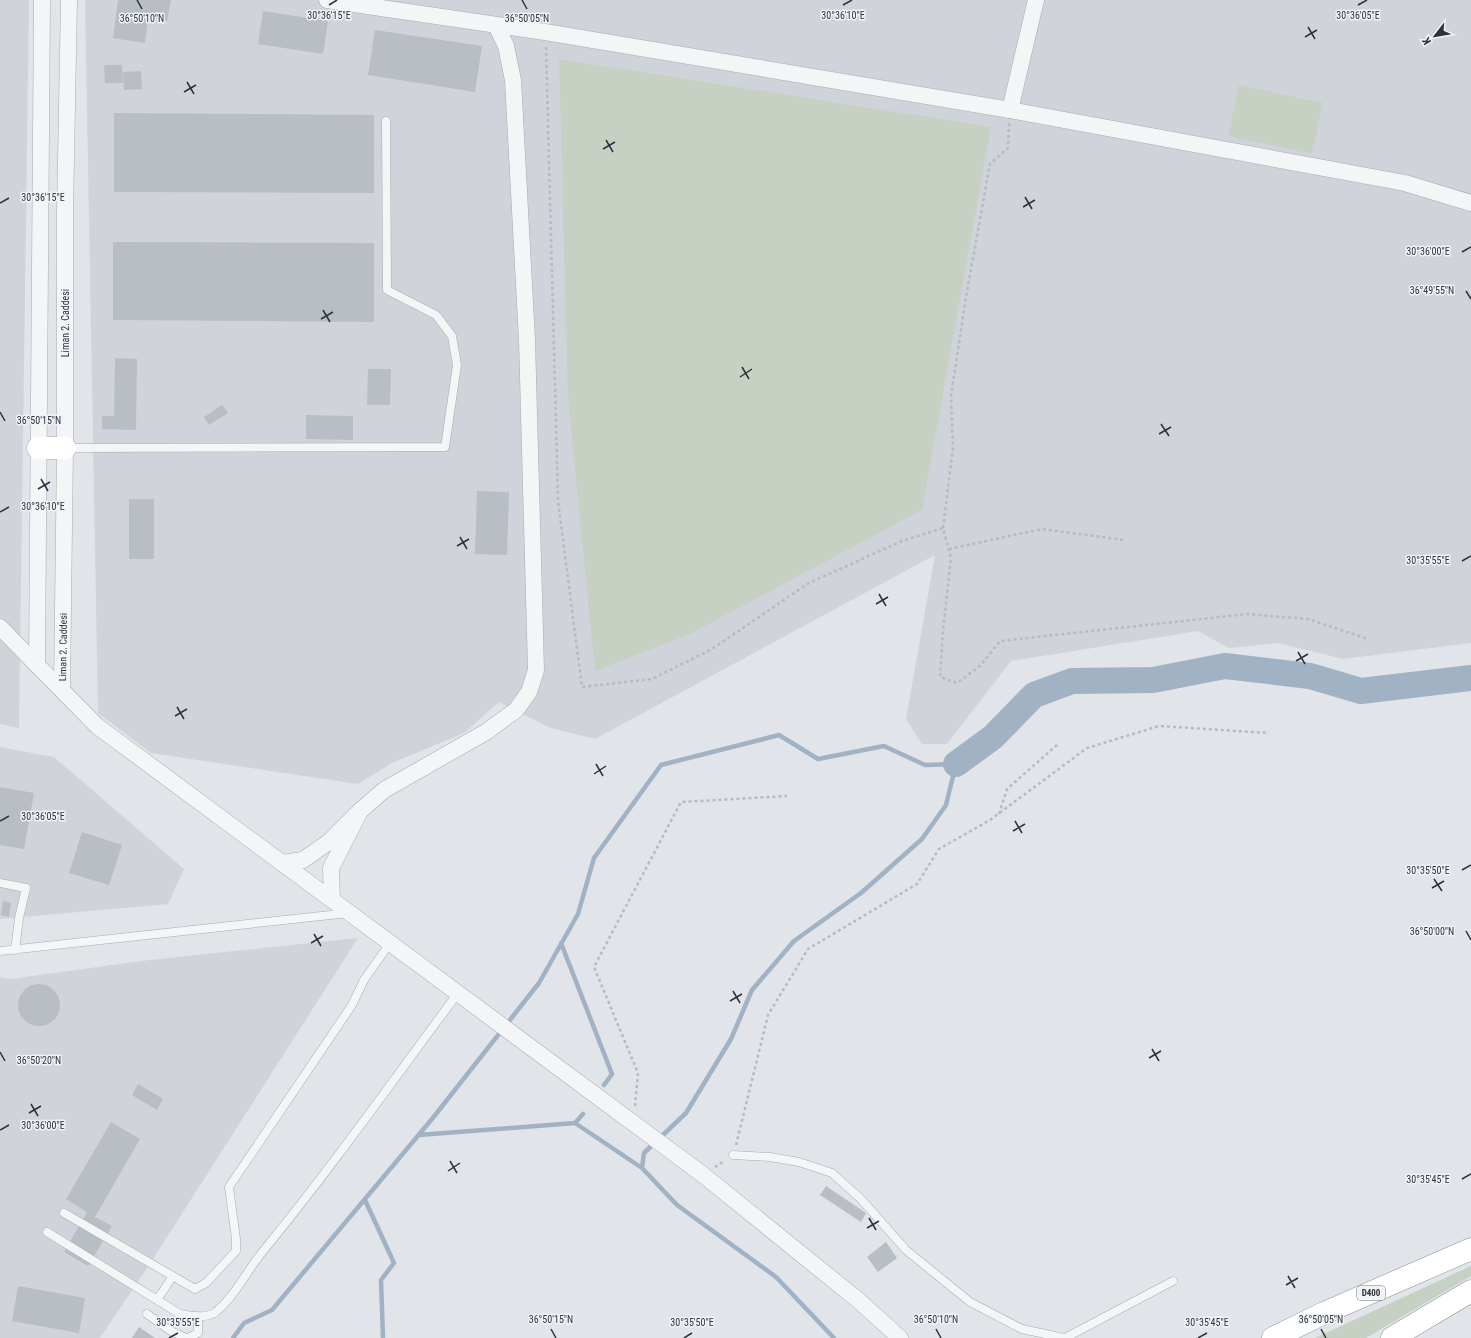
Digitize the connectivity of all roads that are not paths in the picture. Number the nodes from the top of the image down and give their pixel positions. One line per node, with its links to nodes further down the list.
1 (42, 0): 9 (street)
2 (69, 0): 10 (street, Liman 2. Caddesi)
3 (327, 0): 5 (street)
4 (1036, 0): 6 (street)
5 (496, 25): 6 (street); 14 (street)
6 (1010, 110): 8 (street)
7 (386, 121): 10 (lane)
8 (1471, 204)
9 (38, 448): 10 (main road); 12 (street)
10 (65, 448): 13 (street, Liman 2. Caddesi)
11 (0, 628): 12 (street, Liman 2. Caddesi)
12 (37, 665): 13 (street, Liman 2. Caddesi)
13 (62, 690): 15 (street)
14 (360, 811): 15 (street); 17 (street)
15 (282, 863): 17 (street)
16 (0, 883): 20 (lane)
17 (332, 900): 18 (street)
18 (350, 913): 19 (street); 20 (lane)
19 (390, 943): 22 (street); 27 (lane)
20 (15, 950): 21 (lane)
21 (0, 951)
22 (458, 993): 31 (street); 33 (lane)
23 (733, 1155): 37 (lane)
24 (64, 1213): 27 (lane)
25 (47, 1232): 30 (lane)
26 (1471, 1249): 38 (main road, D400)
27 (173, 1276): 30 (lane)
28 (1173, 1281): 37 (lane)
29 (1471, 1291): 39 (main road)
30 (156, 1300): 33 (lane)
31 (858, 1300): 35 (street); 36 (street)
32 (147, 1314): 34 (lane)
33 (198, 1317): 34 (lane)
34 (187, 1338)
35 (891, 1338)
36 (900, 1338)
37 (1064, 1338)
38 (1273, 1338)
39 (1392, 1338)

